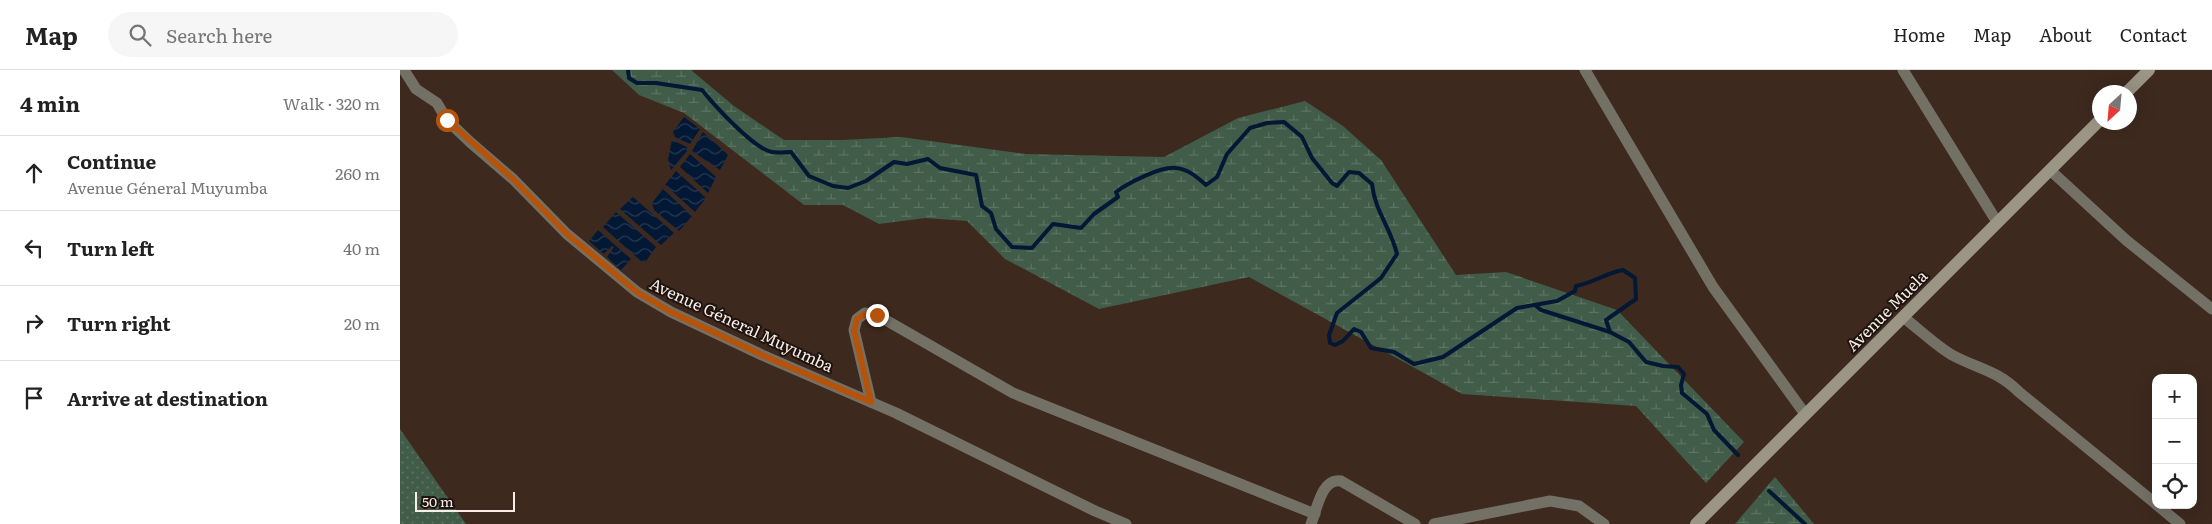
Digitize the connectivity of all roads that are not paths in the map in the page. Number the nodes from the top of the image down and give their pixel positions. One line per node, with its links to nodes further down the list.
1 (404, 70): 11 (street, Avenue Géneral Muyumba)
2 (1585, 70): 12 (street)
3 (1903, 70): 8 (street)
4 (2149, 70): 5 (street)
5 (2133, 85)
6 (2092, 128): 7 (street, Avenue Muela)
7 (2050, 170): 8 (street, Avenue Muela); 9 (street)
8 (1997, 222): 10 (street, Avenue Muela)
9 (2212, 309)
10 (1903, 317): 12 (street, Avenue Muela); 13 (street)
11 (871, 402): 15 (street); 16 (street, Avenue Géneral Muyumba)
12 (1805, 414): 20 (street, Avenue Muela)
13 (2152, 502)
14 (2161, 509): 21 (street)
15 (1313, 519): 17 (street)
16 (1126, 524)
17 (1415, 524)
18 (1434, 524): 19 (street)
19 (1604, 524)
20 (1696, 524)
21 (2180, 524)

